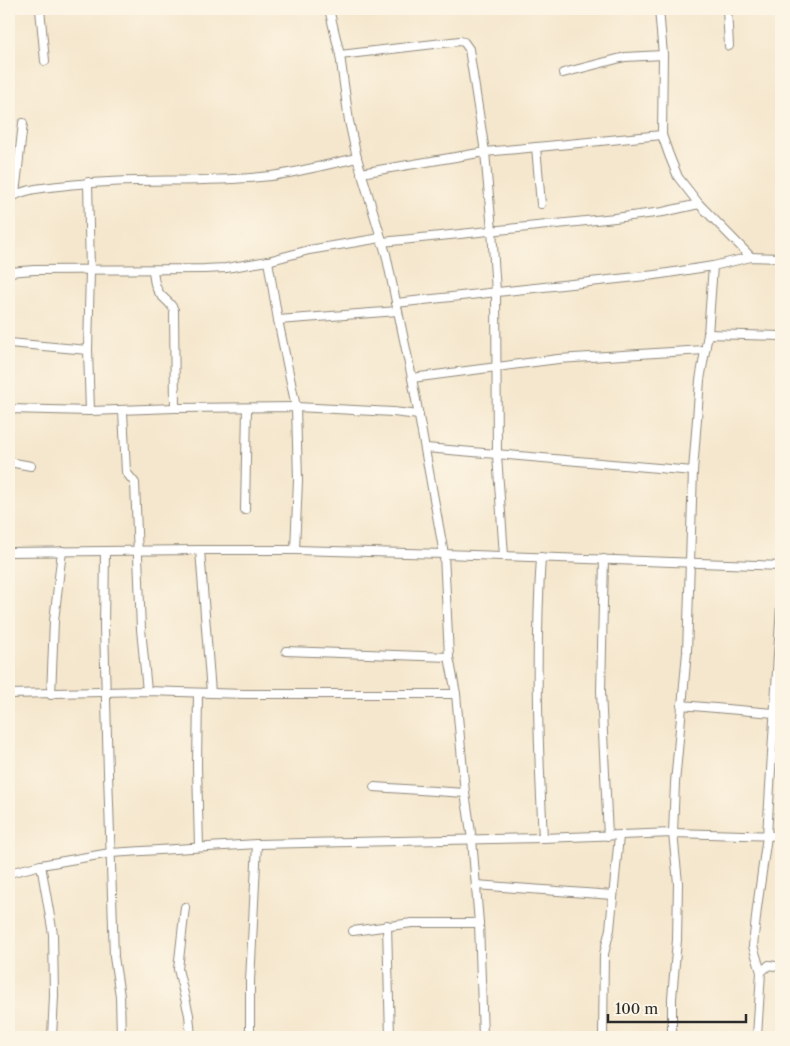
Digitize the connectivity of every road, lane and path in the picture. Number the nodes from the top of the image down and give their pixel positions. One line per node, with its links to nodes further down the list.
1 (40, 9): 8 (street)
2 (329, 9): 6 (street)
3 (659, 9): 7 (street)
4 (727, 9): 5 (street)
5 (729, 46)
6 (340, 55): 13 (street); 14 (street)
7 (663, 55): 9 (street); 11 (street)
8 (46, 61)
9 (564, 74)
10 (24, 123): 17 (street)
11 (662, 135): 12 (street); 19 (street)
12 (536, 147): 13 (street); 18 (street)
13 (485, 152): 15 (street); 20 (street)
14 (357, 158): 15 (street); 16 (street)
15 (361, 173): 21 (street)
16 (88, 182): 17 (street); 27 (street)
17 (12, 197)
18 (540, 204)
19 (699, 204): 20 (street); 22 (street)
20 (492, 230): 21 (street); 29 (street)
21 (382, 240): 24 (street); 30 (street)
22 (751, 257): 23 (street); 25 (street)
23 (781, 257)
24 (268, 261): 26 (street); 31 (street)
25 (713, 266): 29 (street); 32 (street)
26 (153, 270): 27 (street); 40 (street)
27 (90, 271): 28 (street); 35 (street)
28 (9, 272)
29 (496, 292): 30 (street); 37 (street)
30 (397, 307): 31 (street); 38 (street)
31 (278, 320): 39 (street)
32 (708, 334): 33 (street); 36 (street)
33 (781, 336)
34 (9, 343): 35 (street)
35 (88, 350): 43 (street)
36 (704, 350): 37 (street); 50 (street)
37 (497, 368): 38 (street); 47 (street)
38 (412, 378): 45 (street)
39 (296, 407): 41 (street); 45 (street); 53 (street)
40 (175, 408): 41 (street); 44 (street)
41 (247, 408): 51 (street)
42 (9, 409): 43 (street)
43 (90, 411): 44 (street)
44 (123, 411): 56 (street)
45 (419, 415): 46 (street)
46 (426, 448): 47 (street); 58 (street)
47 (497, 455): 50 (street); 59 (street)
48 (9, 462): 49 (street)
49 (31, 466)
50 (693, 471): 62 (street)
51 (245, 510)
52 (200, 550): 53 (street); 56 (street); 70 (street)
53 (295, 550): 58 (street)
54 (62, 551): 55 (street); 57 (street); 72 (street)
55 (105, 551): 56 (street); 68 (street)
56 (138, 551): 67 (street)
57 (9, 552)
58 (444, 554): 59 (street); 66 (street)
59 (504, 556): 60 (street)
60 (541, 557): 61 (street); 84 (street)
61 (604, 559): 62 (street); 80 (street)
62 (691, 562): 63 (street); 75 (street)
63 (781, 566)
64 (781, 605): 74 (street)
65 (286, 651): 66 (street)
66 (449, 657): 73 (street)
67 (147, 691): 68 (street); 69 (street)
68 (105, 692): 72 (street); 88 (street)
69 (198, 692): 70 (street); 87 (street)
70 (211, 693): 73 (street)
71 (9, 694): 72 (street)
72 (51, 694)
73 (456, 694): 78 (street)
74 (778, 701): 76 (street)
75 (681, 705): 76 (street); 79 (street)
76 (774, 713): 82 (street)
77 (374, 787): 78 (street)
78 (465, 793): 85 (street)
79 (673, 833): 81 (street); 82 (street); 108 (street)
80 (608, 836): 81 (street); 84 (street)
81 (619, 836): 92 (street)
82 (767, 836): 83 (street); 97 (street)
83 (781, 836)
84 (543, 838): 85 (street)
85 (472, 839): 86 (street); 91 (street)
86 (256, 844): 87 (street); 104 (street)
87 (199, 848): 88 (street)
88 (110, 853): 89 (street); 102 (street)
89 (41, 865): 90 (street); 101 (street)
90 (9, 873)
91 (476, 885): 92 (street); 94 (street)
92 (613, 895): 107 (street)
93 (185, 907): 103 (street)
94 (479, 923): 95 (street); 106 (street)
95 (387, 926): 96 (street); 105 (street)
96 (353, 932)
97 (758, 961): 98 (street); 100 (street)
98 (769, 965): 99 (street); 100 (street)
99 (781, 967)
100 (761, 972): 109 (street)
101 (52, 1037)
102 (121, 1037)
103 (191, 1037)
104 (250, 1037)
105 (390, 1037)
106 (483, 1037)
107 (602, 1037)
108 (672, 1037)
109 (756, 1037)

